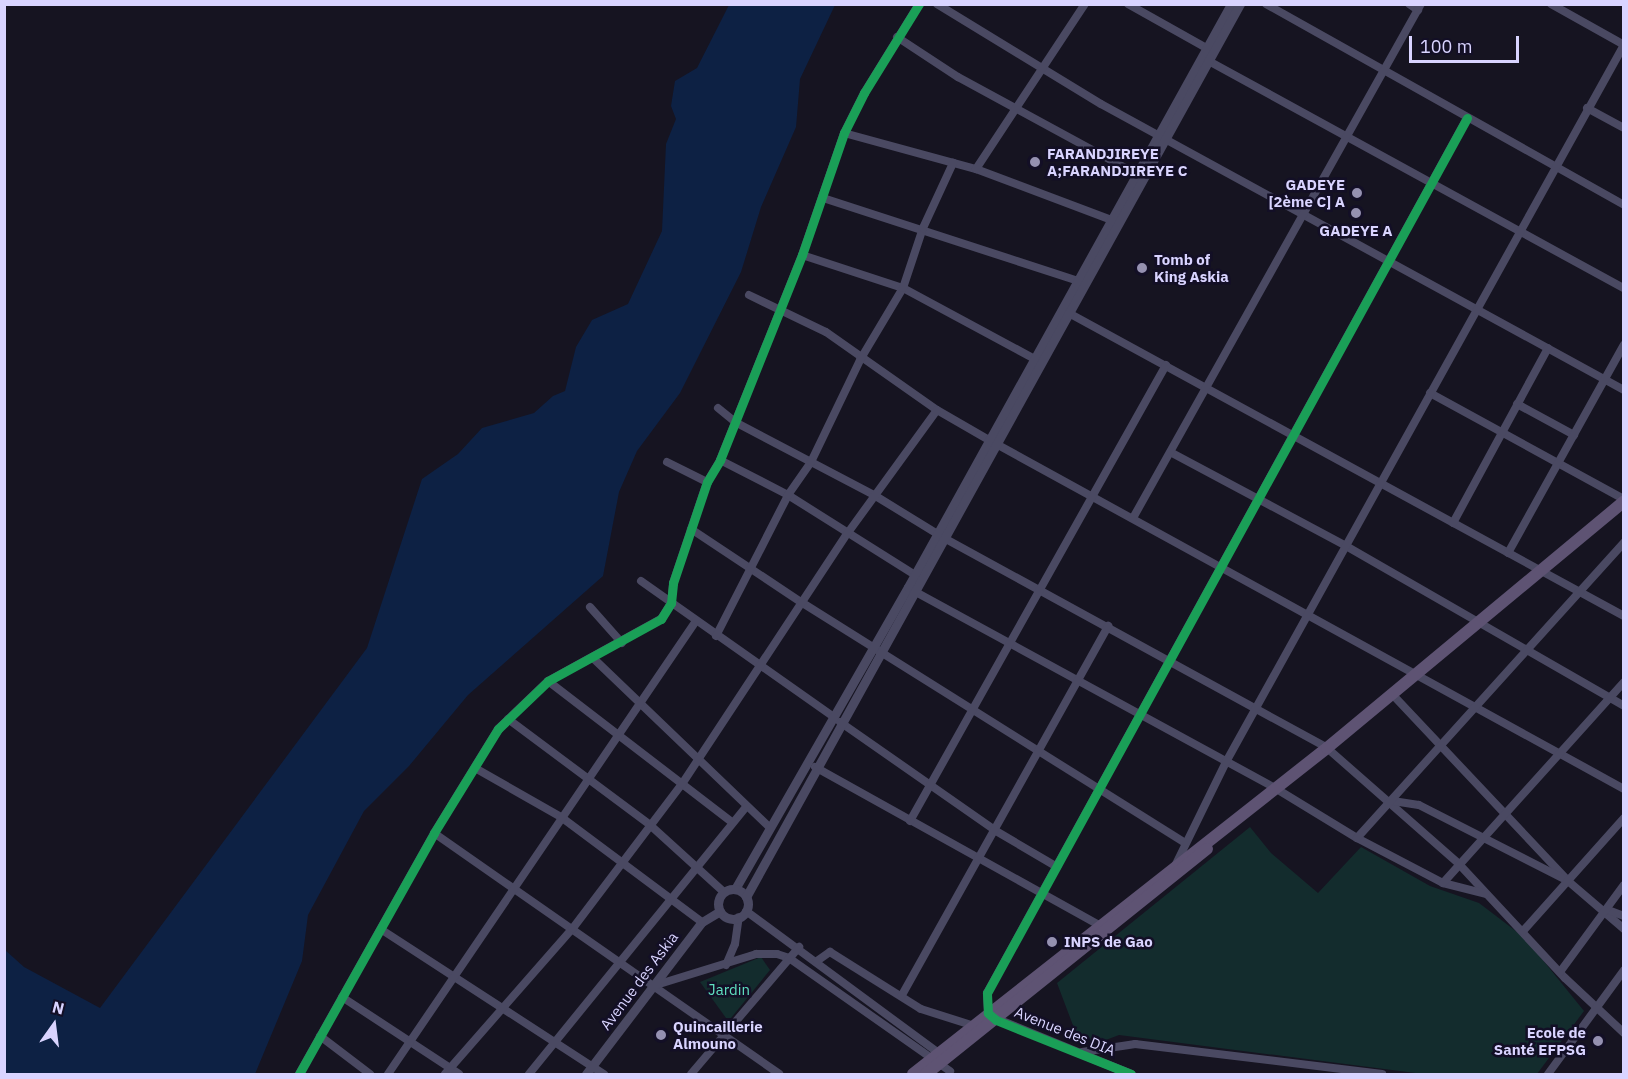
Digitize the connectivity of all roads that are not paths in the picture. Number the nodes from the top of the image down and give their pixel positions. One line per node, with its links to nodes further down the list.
1 (919, 4): 11 (street)
2 (937, 4): 14 (street)
3 (1085, 4): 14 (street)
4 (1128, 4): 13 (street)
5 (1231, 4): 13 (street)
6 (1240, 4): 13 (street)
7 (1266, 4): 15 (street)
8 (1409, 4): 10 (street)
9 (1551, 4): 12 (street)
10 (1420, 7): 15 (street)
11 (897, 37): 17 (street); 20 (street)
12 (1623, 45): 16 (street)
13 (1207, 55): 21 (street); 22 (street)
14 (1041, 69): 17 (street); 21 (street)
15 (1384, 69): 18 (street); 22 (street)
16 (1587, 108): 19 (street); 24 (street)
17 (1016, 109): 25 (street); 26 (street)
18 (1467, 118): 24 (street); 27 (street)
19 (1623, 128)
20 (844, 133): 23 (street); 28 (street)
21 (1162, 135): 26 (street); 30 (street); 42 (street)
22 (1347, 136): 27 (street); 30 (street)
23 (953, 163): 25 (street); 32 (street)
24 (1553, 166): 29 (street); 33 (street)
25 (976, 169): 31 (street)
26 (1135, 173): 31 (street)
27 (1432, 183): 33 (street); 35 (street)
28 (823, 198): 32 (street); 34 (street)
29 (1623, 205)
30 (1305, 215): 35 (street); 49 (street)
31 (1109, 219): 36 (street)
32 (922, 228): 36 (street); 37 (street)
33 (1519, 230): 38 (street); 40 (street)
34 (802, 255): 37 (street); 41 (street)
35 (1390, 262): 40 (street); 58 (street)
36 (1076, 280): 42 (street)
37 (903, 288): 45 (street); 46 (street)
38 (1623, 288)
39 (749, 295): 41 (street)
40 (1476, 309): 44 (street); 51 (street)
41 (778, 311): 46 (street); 55 (street)
42 (1065, 311): 45 (street); 47 (street); 59 (street)
43 (1623, 345): 48 (street)
44 (1548, 348): 48 (street); 52 (street)
45 (1033, 358): 59 (street)
46 (860, 360): 54 (street); 63 (street)
47 (1166, 365): 49 (street); 69 (street)
48 (1605, 380): 50 (street); 57 (street)
49 (1208, 387): 58 (street); 60 (street)
50 (1623, 390)
51 (1430, 393): 56 (street); 66 (street)
52 (1517, 404): 56 (street); 57 (street)
53 (718, 408): 55 (street)
54 (937, 411): 59 (street); 68 (street)
55 (735, 422): 61 (street); 63 (street)
56 (1501, 432): 64 (street); 73 (street)
57 (1574, 435): 64 (street)
58 (1295, 436): 66 (street); 70 (street)
59 (992, 442): 69 (street); 76 (street)
60 (1172, 453): 70 (street); 72 (street)
61 (720, 460): 65 (street); 67 (street)
62 (667, 462): 65 (street)
63 (811, 462): 67 (street); 68 (street)
64 (1559, 464): 71 (street); 79 (street)
65 (707, 482): 74 (street)
66 (1380, 483): 73 (street); 78 (street)
67 (788, 495): 75 (street); 81 (street)
68 (874, 495): 75 (street); 76 (street)
69 (1094, 496): 72 (street); 86 (street)
70 (1260, 500): 78 (street); 80 (street)
71 (1623, 500): 82 (main road)
72 (1133, 518): 80 (street)
73 (1453, 523): 79 (street)
74 (691, 529): 81 (street); 89 (street)
75 (847, 534): 83 (street); 88 (street)
76 (941, 536): 83 (street); 85 (street); 86 (street)
77 (1623, 542): 87 (street)
78 (1346, 546): 91 (street); 94 (street)
79 (1508, 553): 82 (street)
80 (1222, 566): 91 (street); 102 (street)
81 (751, 568): 88 (street); 96 (street)
82 (1540, 571): 87 (street); 94 (main road)
83 (915, 575): 85 (street)
84 (641, 581): 89 (street)
85 (912, 589): 98 (street); 99 (street)
86 (1042, 589): 95 (street); 98 (street)
87 (1580, 592): 92 (street); 100 (street)
88 (801, 602): 99 (street); 103 (street)
89 (671, 603): 93 (street); 97 (street)
90 (590, 608): 97 (street)
91 (1308, 612): 104 (street); 112 (street)
92 (1623, 616)
93 (696, 621): 96 (street); 110 (street)
94 (1478, 622): 100 (street); 104 (main road)
95 (1107, 626): 102 (street); 105 (street)
96 (716, 636): 103 (street)
97 (622, 643): 101 (street)
98 (1012, 644): 105 (street); 114 (street)
99 (877, 648): 114 (street); 117 (street)
100 (1527, 649): 109 (street); 113 (street)
101 (593, 658): 106 (street); 110 (street)
102 (1170, 661): 112 (street); 115 (street)
103 (760, 667): 117 (street); 123 (street)
104 (1416, 675): 108 (main road); 113 (street)
105 (1077, 680): 115 (street); 121 (street)
106 (548, 681): 116 (street); 118 (street)
107 (1623, 682): 109 (street)
108 (1392, 694): 119 (street); 120 (main road)
109 (1609, 698): 111 (street); 122 (street)
110 (638, 704): 118 (street); 123 (street)
111 (1623, 706)
112 (1256, 708): 120 (street); 124 (street)
113 (1476, 708): 119 (street); 122 (street)
114 (975, 709): 121 (street); 129 (street)
115 (1140, 715): 124 (street); 131 (street)
116 (508, 719): 126 (street); 127 (street)
117 (837, 720): 125 (street); 129 (street); 141 (street)
118 (618, 732): 127 (street); 128 (street)
119 (1441, 745): 133 (street); 135 (street)
120 (1327, 748): 130 (main road); 133 (street)
121 (1038, 750): 131 (street); 142 (street)
122 (1559, 754): 132 (street); 135 (street)
123 (697, 760): 128 (street); 134 (street)
124 (1226, 762): 130 (street); 146 (street)
125 (816, 767): 138 (street); 162 (street)
126 (475, 768): 136 (street); 143 (street)
127 (586, 778): 136 (street); 140 (street)
128 (682, 784): 139 (street); 140 (street)
129 (930, 785): 138 (street); 142 (street)
130 (1275, 788): 145 (street); 151 (main road); 186 (main road)
131 (1100, 789): 146 (street); 152 (street)
132 (1623, 789)
133 (1391, 801): 144 (street); 145 (street); 149 (street)
134 (747, 806): 139 (street); 141 (street)
135 (1505, 812): 144 (street); 153 (street)
136 (561, 817): 148 (street); 156 (street)
137 (1623, 818): 153 (street)
138 (910, 820): 147 (street)
139 (732, 822): 150 (street)
140 (650, 825): 148 (street); 150 (street)
141 (770, 828): 157 (street)
142 (996, 831): 147 (street); 152 (street)
143 (434, 833): 156 (street); 171 (street)
144 (1482, 837): 149 (street); 153 (street)
145 (1357, 838): 154 (street)
146 (1184, 842): 151 (street)
147 (978, 858): 159 (street); 182 (street)
148 (623, 861): 161 (street); 169 (street)
149 (1458, 862): 154 (street); 160 (street)
150 (696, 864): 158 (street); 161 (street)
151 (1176, 864): 168 (main road)
152 (1056, 867): 159 (street)
153 (1568, 881): 163 (street); 172 (street)
154 (1443, 883): 160 (street)
155 (1623, 885): 163 (street)
156 (514, 886): 169 (street); 180 (street)
157 (735, 889): 158 (street); 162 (street)
158 (724, 892): 164 (street)
159 (1042, 893): 168 (street); 186 (street)
160 (1488, 894): 172 (street)
161 (670, 896): 167 (street); 175 (street)
162 (746, 897): 165 (street)
163 (1603, 908): 166 (street); 170 (street); 179 (street)
164 (720, 911): 165 (street); 167 (street, Avenue des Askia)
165 (742, 914): 173 (street); 177 (street)
166 (1623, 916)
167 (702, 922): 181 (street, Avenue des Askia)
168 (1099, 925): 186 (main road)
169 (573, 928): 175 (street); 185 (street)
170 (1623, 929)
171 (382, 930): 180 (street); 183 (street)
172 (1523, 931): 179 (street)
173 (799, 948): 174 (street); 176 (street)
174 (789, 958): 177 (street); 189 (street); 194 (street)
175 (619, 961): 181 (street); 191 (street)
176 (817, 961): 182 (street); 194 (street)
177 (726, 964): 181 (street)
178 (1623, 970): 184 (street)
179 (1560, 972): 184 (street)
180 (454, 978): 185 (street); 192 (street)
181 (656, 985): 189 (street); 195 (street, Avenue des Askia)
182 (902, 995): 187 (street)
183 (342, 997): 190 (street); 192 (street)
184 (1596, 1006): 188 (street); 210 (street)
185 (501, 1008): 191 (street); 197 (street)
186 (992, 1017): 187 (main road); 193 (street, Avenue des DIA); 194 (main road)
187 (971, 1025): 194 (main road)
188 (1623, 1033)
189 (725, 1034): 204 (street); 205 (street)
190 (320, 1036): 198 (street); 199 (street)
191 (556, 1042): 195 (street); 202 (street)
192 (406, 1043): 197 (street); 200 (street)
193 (1082, 1052): 196 (street); 208 (street, Avenue des DIA)
194 (942, 1064): 206 (main road); 207 (main road)
195 (589, 1070): 203 (street)
196 (1325, 1071): 209 (street)
197 (447, 1072): 201 (street)
198 (299, 1074)
199 (370, 1074)
200 (388, 1074)
201 (459, 1074)
202 (529, 1074)
203 (604, 1074)
204 (691, 1074)
205 (779, 1074)
206 (913, 1074)
207 (926, 1074)
208 (1131, 1074)
209 (1382, 1074)
210 (1548, 1074)

